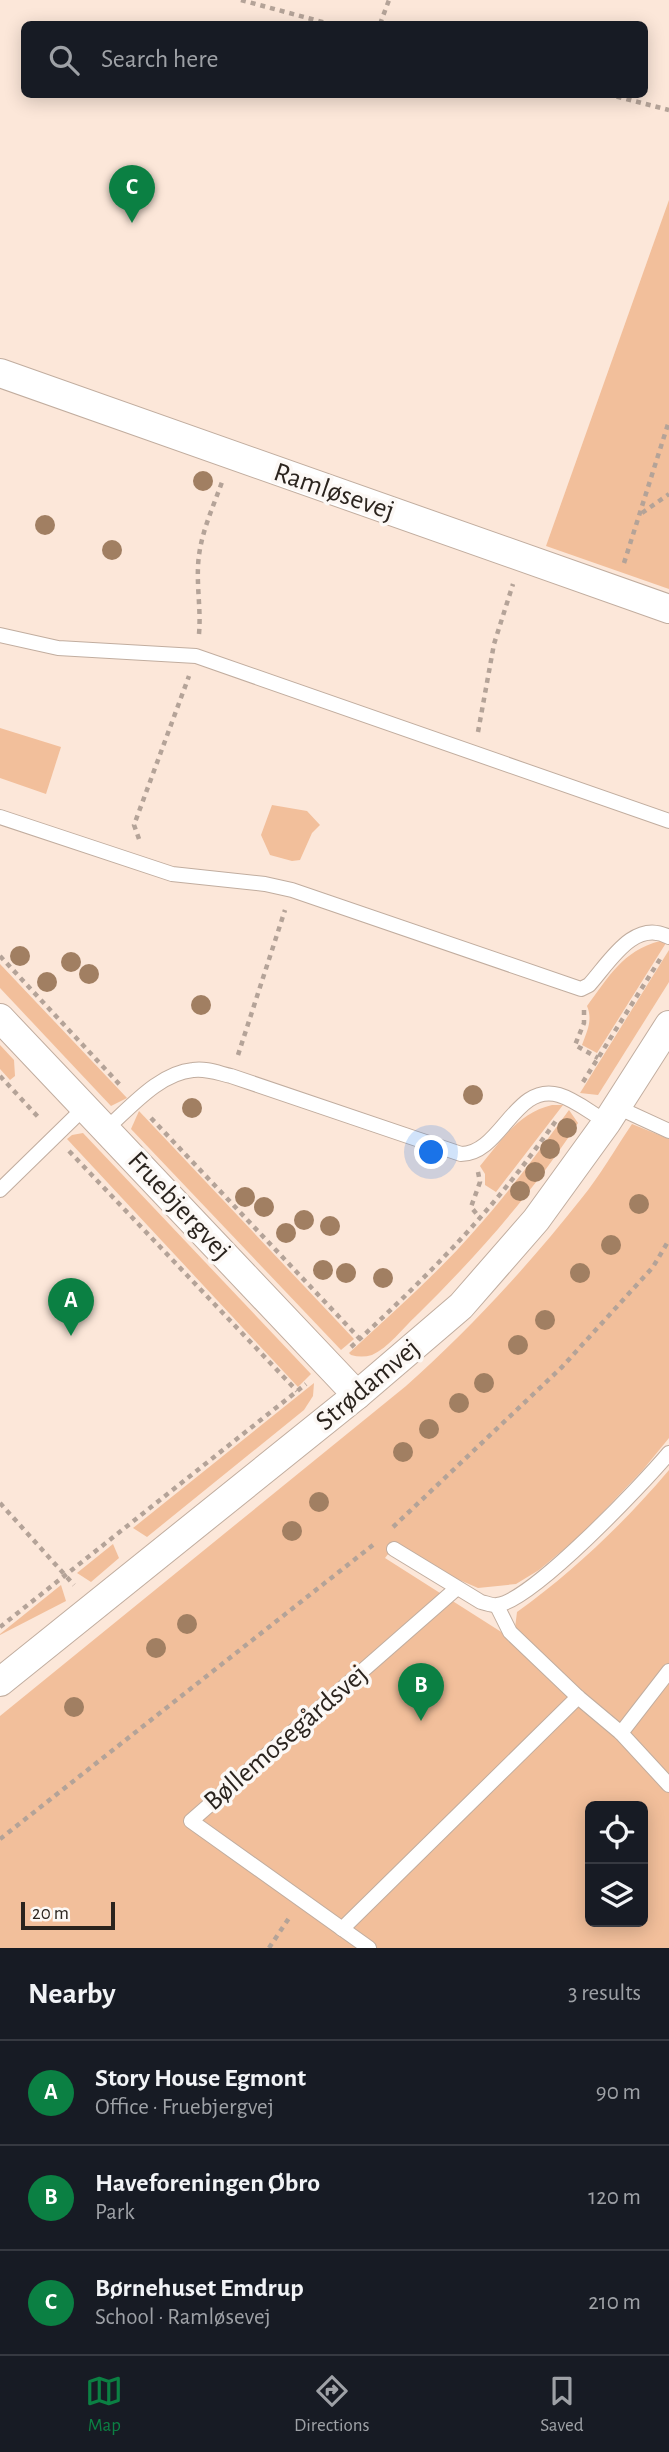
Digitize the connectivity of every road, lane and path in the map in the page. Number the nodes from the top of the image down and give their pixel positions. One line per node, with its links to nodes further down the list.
1 (241, 0): 3 (path)
2 (389, 0): 4 (path)
3 (319, 21)
4 (381, 21)
5 (622, 98): 6 (path)
6 (669, 110)
7 (0, 373): 13 (street, Ramløsevej)
8 (669, 421): 10 (path)
9 (669, 494): 10 (path)
10 (642, 514): 11 (path)
11 (631, 543)
12 (515, 577): 15 (path)
13 (669, 609)
14 (0, 635): 15 (lane)
15 (475, 753): 17 (lane)
16 (0, 817): 18 (lane)
17 (669, 821)
18 (292, 890): 19 (lane); 26 (path)
19 (668, 941): 24 (path)
20 (0, 956): 27 (path)
21 (585, 1014): 24 (path)
22 (0, 1018): 29 (street, Fruebjergvej)
23 (669, 1025): 32 (street, Strødamvej)
24 (598, 1058): 28 (path)
25 (0, 1076): 35 (path)
26 (231, 1076): 32 (lane); 33 (lane)
27 (122, 1087)
28 (576, 1093)
29 (84, 1108): 33 (street, Fruebjergvej); 35 (lane)
30 (142, 1108): 40 (path)
31 (566, 1108): 38 (path)
32 (612, 1115): 34 (lane); 44 (street, Strødamvej)
33 (106, 1129): 44 (street, Fruebjergvej)
34 (669, 1131)
35 (55, 1136): 37 (lane); 43 (path)
36 (480, 1182): 38 (path)
37 (0, 1190)
38 (480, 1218): 40 (path)
39 (669, 1241): 47 (path)
40 (360, 1339): 41 (path)
41 (345, 1352)
42 (313, 1379): 43 (path)
43 (297, 1391): 50 (path)
44 (357, 1395): 53 (street, Strødamvej)
45 (669, 1453): 52 (lane)
46 (0, 1503): 50 (path)
47 (389, 1531)
48 (379, 1540): 60 (path)
49 (394, 1549): 51 (lane)
50 (65, 1576): 53 (path); 54 (path)
51 (457, 1588): 52 (lane); 61 (lane, Bøllemosegårdsvej)
52 (496, 1606): 57 (lane)
53 (93, 1607): 56 (street, Strødamvej)
54 (0, 1627)
55 (669, 1671): 58 (lane)
56 (0, 1682)
57 (578, 1697): 58 (lane); 62 (lane)
58 (621, 1733): 59 (lane)
59 (669, 1784)
60 (0, 1839)
61 (302, 1900): 62 (lane, Bøllemosegårdsvej); 63 (path)
62 (342, 1929): 64 (lane, Bøllemosegårdsvej)
63 (269, 1948)
64 (369, 1948)

